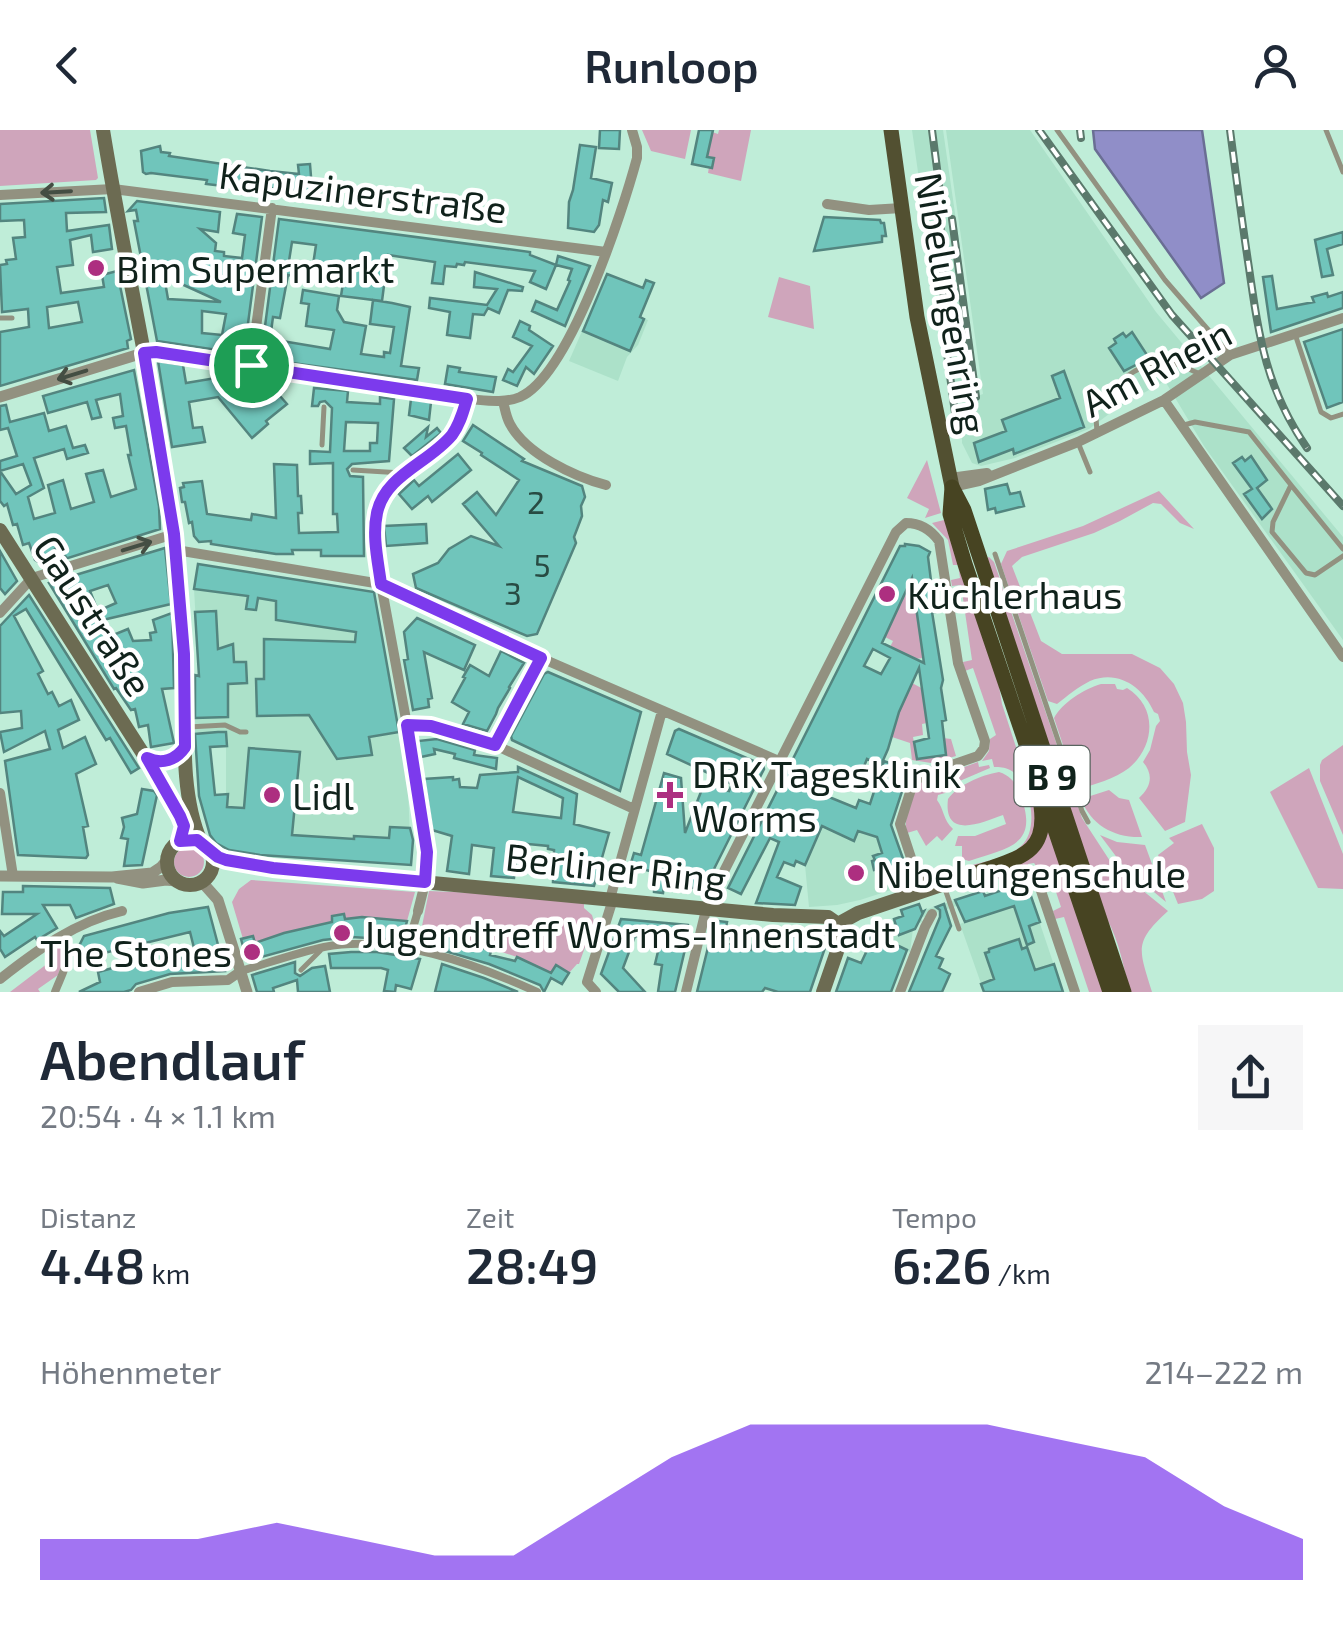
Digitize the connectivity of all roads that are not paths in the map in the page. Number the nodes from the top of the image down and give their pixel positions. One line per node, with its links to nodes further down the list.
1 (103, 130): 7 (main road)
2 (632, 130): 12 (street)
3 (891, 130): 11 (main road, Nibelungenring / B 9)
4 (1057, 130): 18 (lane)
5 (1326, 130): 6 (lane)
6 (1343, 172)
7 (112, 188): 8 (street, Kapuzinerstraße, one-way to 8); 10 (street, Kapuzinerstraße); 17 (main road)
8 (0, 196)
9 (826, 204): 11 (street)
10 (272, 208): 12 (street, Kapuzinerstraße); 19 (street)
11 (902, 208): 34 (main road, Nibelungenring / B 9)
12 (606, 252): 24 (street)
13 (0, 318): 14 (lane)
14 (12, 318)
15 (1343, 318): 16 (street, Am Rhein)
16 (1295, 334): 18 (street, Am Rhein); 26 (lane)
17 (144, 353): 19 (street); 21 (street, one-way to 21); 38 (main road)
18 (1230, 355): 20 (street, Am Rhein)
19 (251, 365): 22 (street)
20 (1200, 374): 23 (street, Am Rhein); 28 (lane)
21 (0, 397)
22 (467, 399): 24 (street); 33 (street)
23 (1164, 400): 27 (street); 28 (street, Am Rhein)
24 (503, 401): 35 (street)
25 (324, 407): 30 (lane)
26 (1343, 414)
27 (1181, 426): 36 (lane); 44 (street)
28 (1097, 432): 29 (street, Am Rhein)
29 (1078, 442): 32 (lane); 34 (street, Am Rhein)
30 (322, 445)
31 (353, 470): 33 (lane)
32 (1090, 472)
33 (405, 473): 42 (street)
34 (951, 483): 54 (highway, B 9); 95 (highway, B 9)
35 (606, 485)
36 (1291, 485): 39 (lane); 39 (lane)
37 (0, 530): 41 (main road, Gaustraße)
38 (175, 542): 41 (street, one-way to 38); 42 (street); 48 (main road)
39 (1343, 552)
40 (994, 554): 57 (lane)
41 (32, 578): 43 (street); 52 (main road, Gaustraße)
42 (381, 584): 45 (street); 47 (street)
43 (0, 613)
44 (1343, 656)
45 (541, 658): 46 (street); 50 (street)
46 (662, 711): 53 (street); 56 (street)
47 (407, 725): 50 (street); 67 (street)
48 (185, 727): 49 (lane); 51 (main road)
49 (246, 732)
50 (495, 745): 56 (street)
51 (185, 747): 52 (street); 59 (main road)
52 (147, 758): 58 (main road, Gaustraße)
53 (779, 761): 69 (street); 71 (street)
54 (1037, 778): 68 (highway); 94 (highway, B 9)
55 (0, 793): 62 (street)
56 (634, 808): 70 (street)
57 (1088, 822)
58 (180, 841): 59 (main road); 60 (main road)
59 (206, 847): 61 (main road, Berliner Ring); 65 (main road)
60 (167, 860): 64 (street); 66 (main road)
61 (273, 868): 65 (main road, Berliner Ring); 67 (main road, Berliner Ring)
62 (7, 876): 64 (street)
63 (1036, 876): 93 (street)
64 (112, 877): 66 (street)
65 (206, 877): 66 (main road); 82 (street)
66 (176, 881)
67 (425, 882): 70 (main road, Berliner Ring); 72 (street)
68 (944, 884): 69 (main road); 76 (lane)
69 (925, 890): 75 (main road)
70 (612, 899): 71 (main road, Berliner Ring); 83 (street)
71 (707, 909): 75 (main road, Berliner Ring); 90 (street)
72 (418, 911): 79 (street)
73 (122, 912): 77 (street)
74 (932, 914): 92 (street)
75 (838, 924): 91 (main road)
76 (959, 929)
77 (64, 934): 81 (street); 84 (street)
78 (325, 947): 79 (street); 80 (lane); 82 (street)
79 (407, 948): 87 (street)
80 (301, 970)
81 (0, 979)
82 (235, 979): 85 (street); 86 (street)
83 (587, 982): 88 (street); 89 (street)
84 (55, 992)
85 (138, 992)
86 (247, 992)
87 (536, 992)
88 (579, 992)
89 (596, 992)
90 (686, 992)
91 (823, 992)
92 (900, 992)
93 (1075, 992)
94 (1110, 992)
95 (1124, 992)

